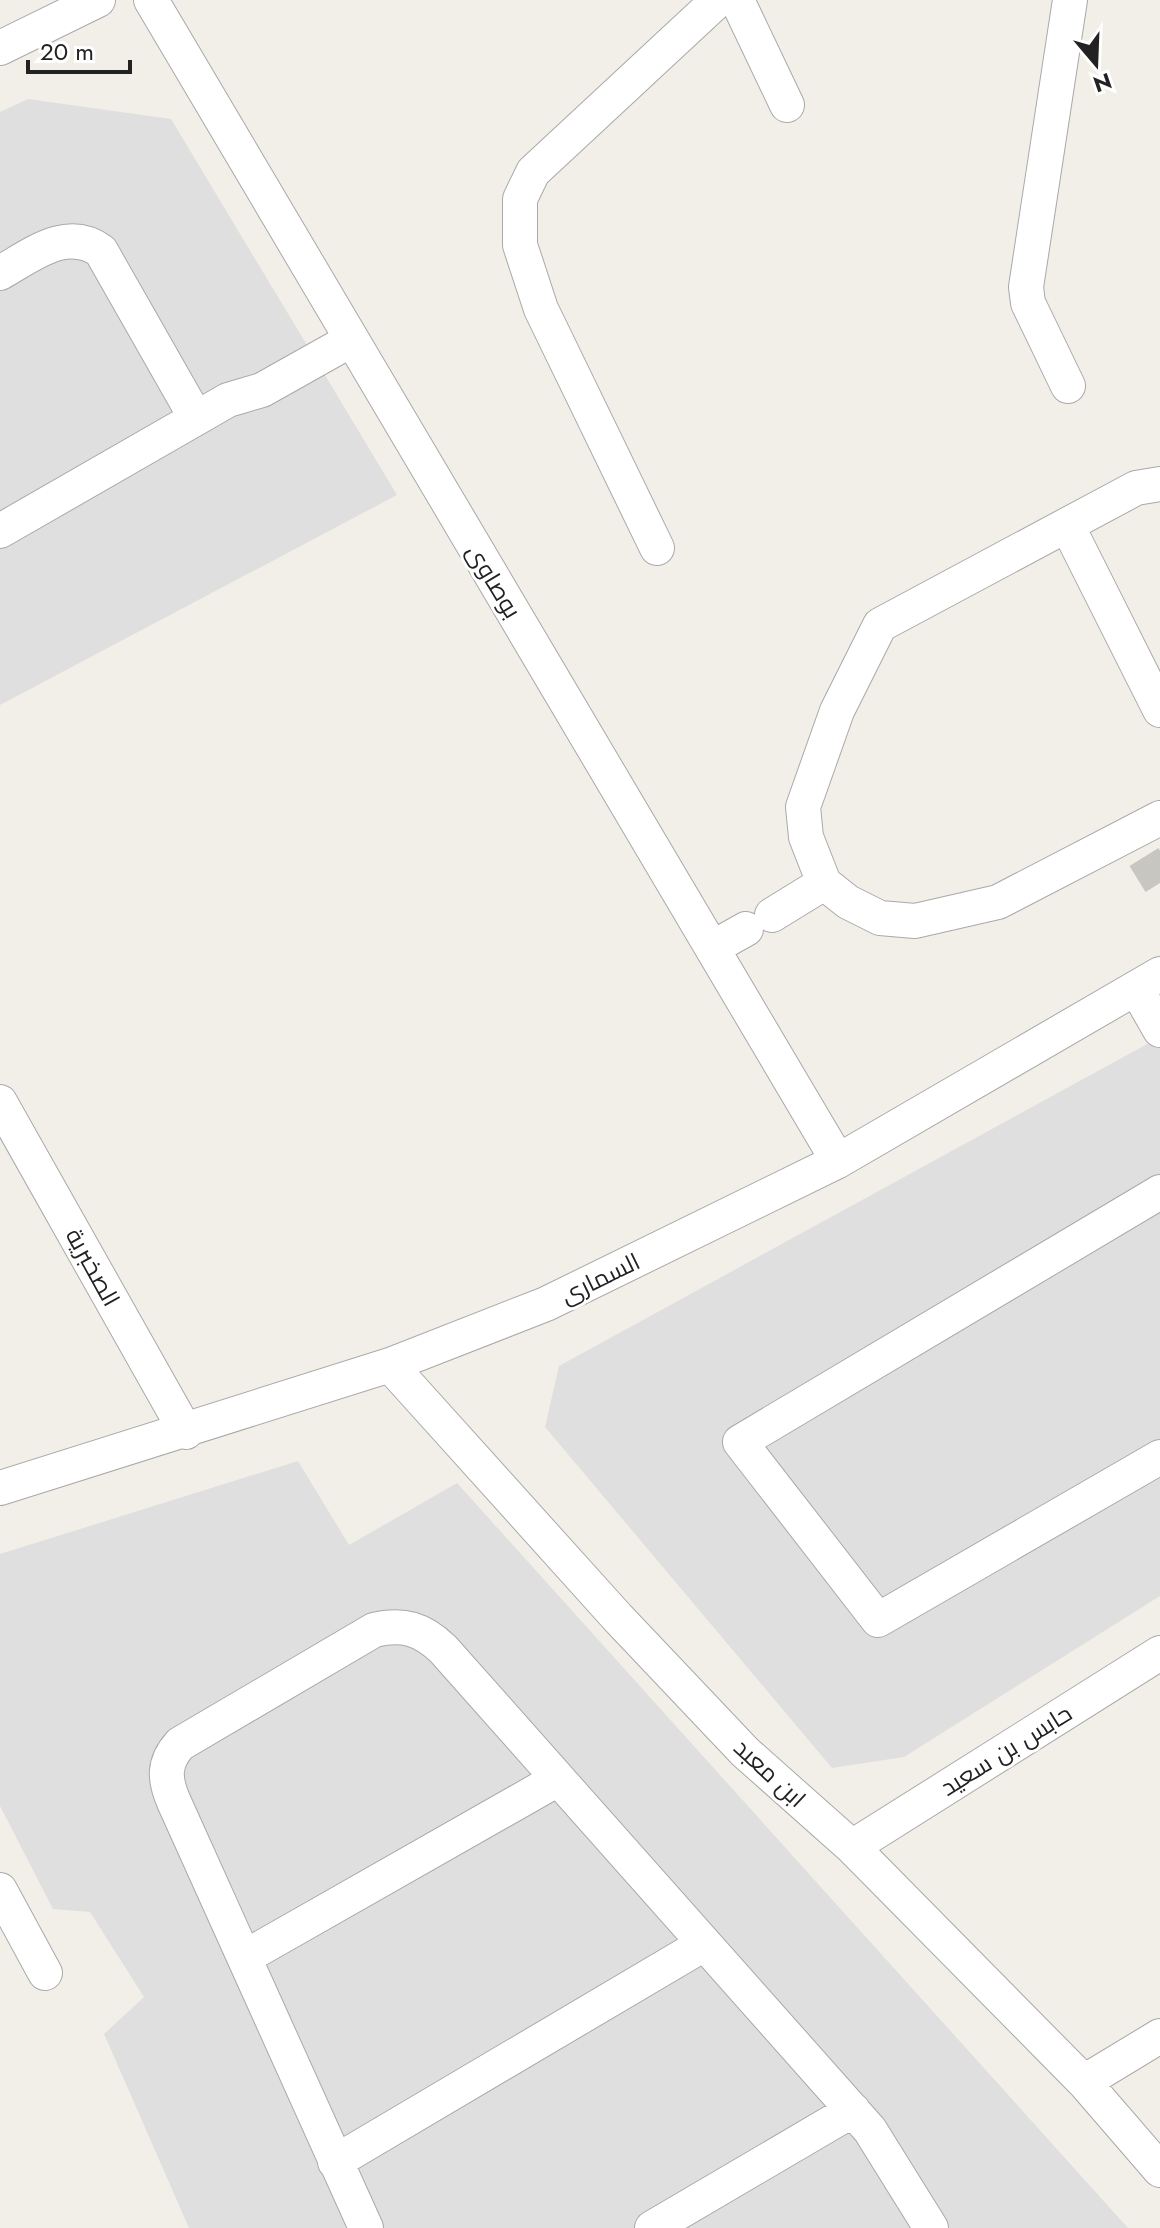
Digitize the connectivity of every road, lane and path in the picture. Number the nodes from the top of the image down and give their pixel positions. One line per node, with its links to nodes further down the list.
1 (98, 0): 6 (street)
2 (151, 0): 9 (street, بوصاوى)
3 (718, 0): 15 (street)
4 (737, 0): 7 (street)
5 (1070, 0): 10 (street)
6 (0, 48)
7 (787, 105)
8 (0, 273): 11 (street)
9 (345, 329): 11 (street); 19 (street, بوصاوى)
10 (1068, 386)
11 (196, 418): 14 (street)
12 (1160, 484): 13 (street)
13 (1067, 525): 16 (street); 18 (street)
14 (0, 531)
15 (657, 548)
16 (1160, 710)
17 (1160, 818): 18 (street)
18 (824, 883): 19 (street)
19 (712, 948): 23 (street, بوصاوى)
20 (1148, 981): 21 (street); 23 (street, السمارى)
21 (1160, 1030)
22 (0, 1102): 26 (street, الصخبرية)
23 (838, 1161): 25 (street, السمارى)
24 (1160, 1192): 27 (street)
25 (390, 1365): 26 (street, السمارى); 31 (street, ابن معبد)
26 (186, 1432): 28 (street, السمارى)
27 (1160, 1457)
28 (0, 1488)
29 (1160, 1653): 31 (street, حابس بن سعيد)
30 (558, 1779): 33 (street); 34 (street); 34 (street)
31 (852, 1847): 37 (street, ابن معبد)
32 (0, 1890): 35 (street)
33 (704, 1944): 38 (street); 39 (street)
34 (245, 1957): 39 (street)
35 (45, 1973)
36 (1160, 2036): 37 (street)
37 (1084, 2082): 40 (street, ابن معبد)
38 (853, 2110): 42 (street); 43 (street)
39 (335, 2162): 41 (street)
40 (1160, 2170)
41 (366, 2228)
42 (652, 2228)
43 (931, 2228)

